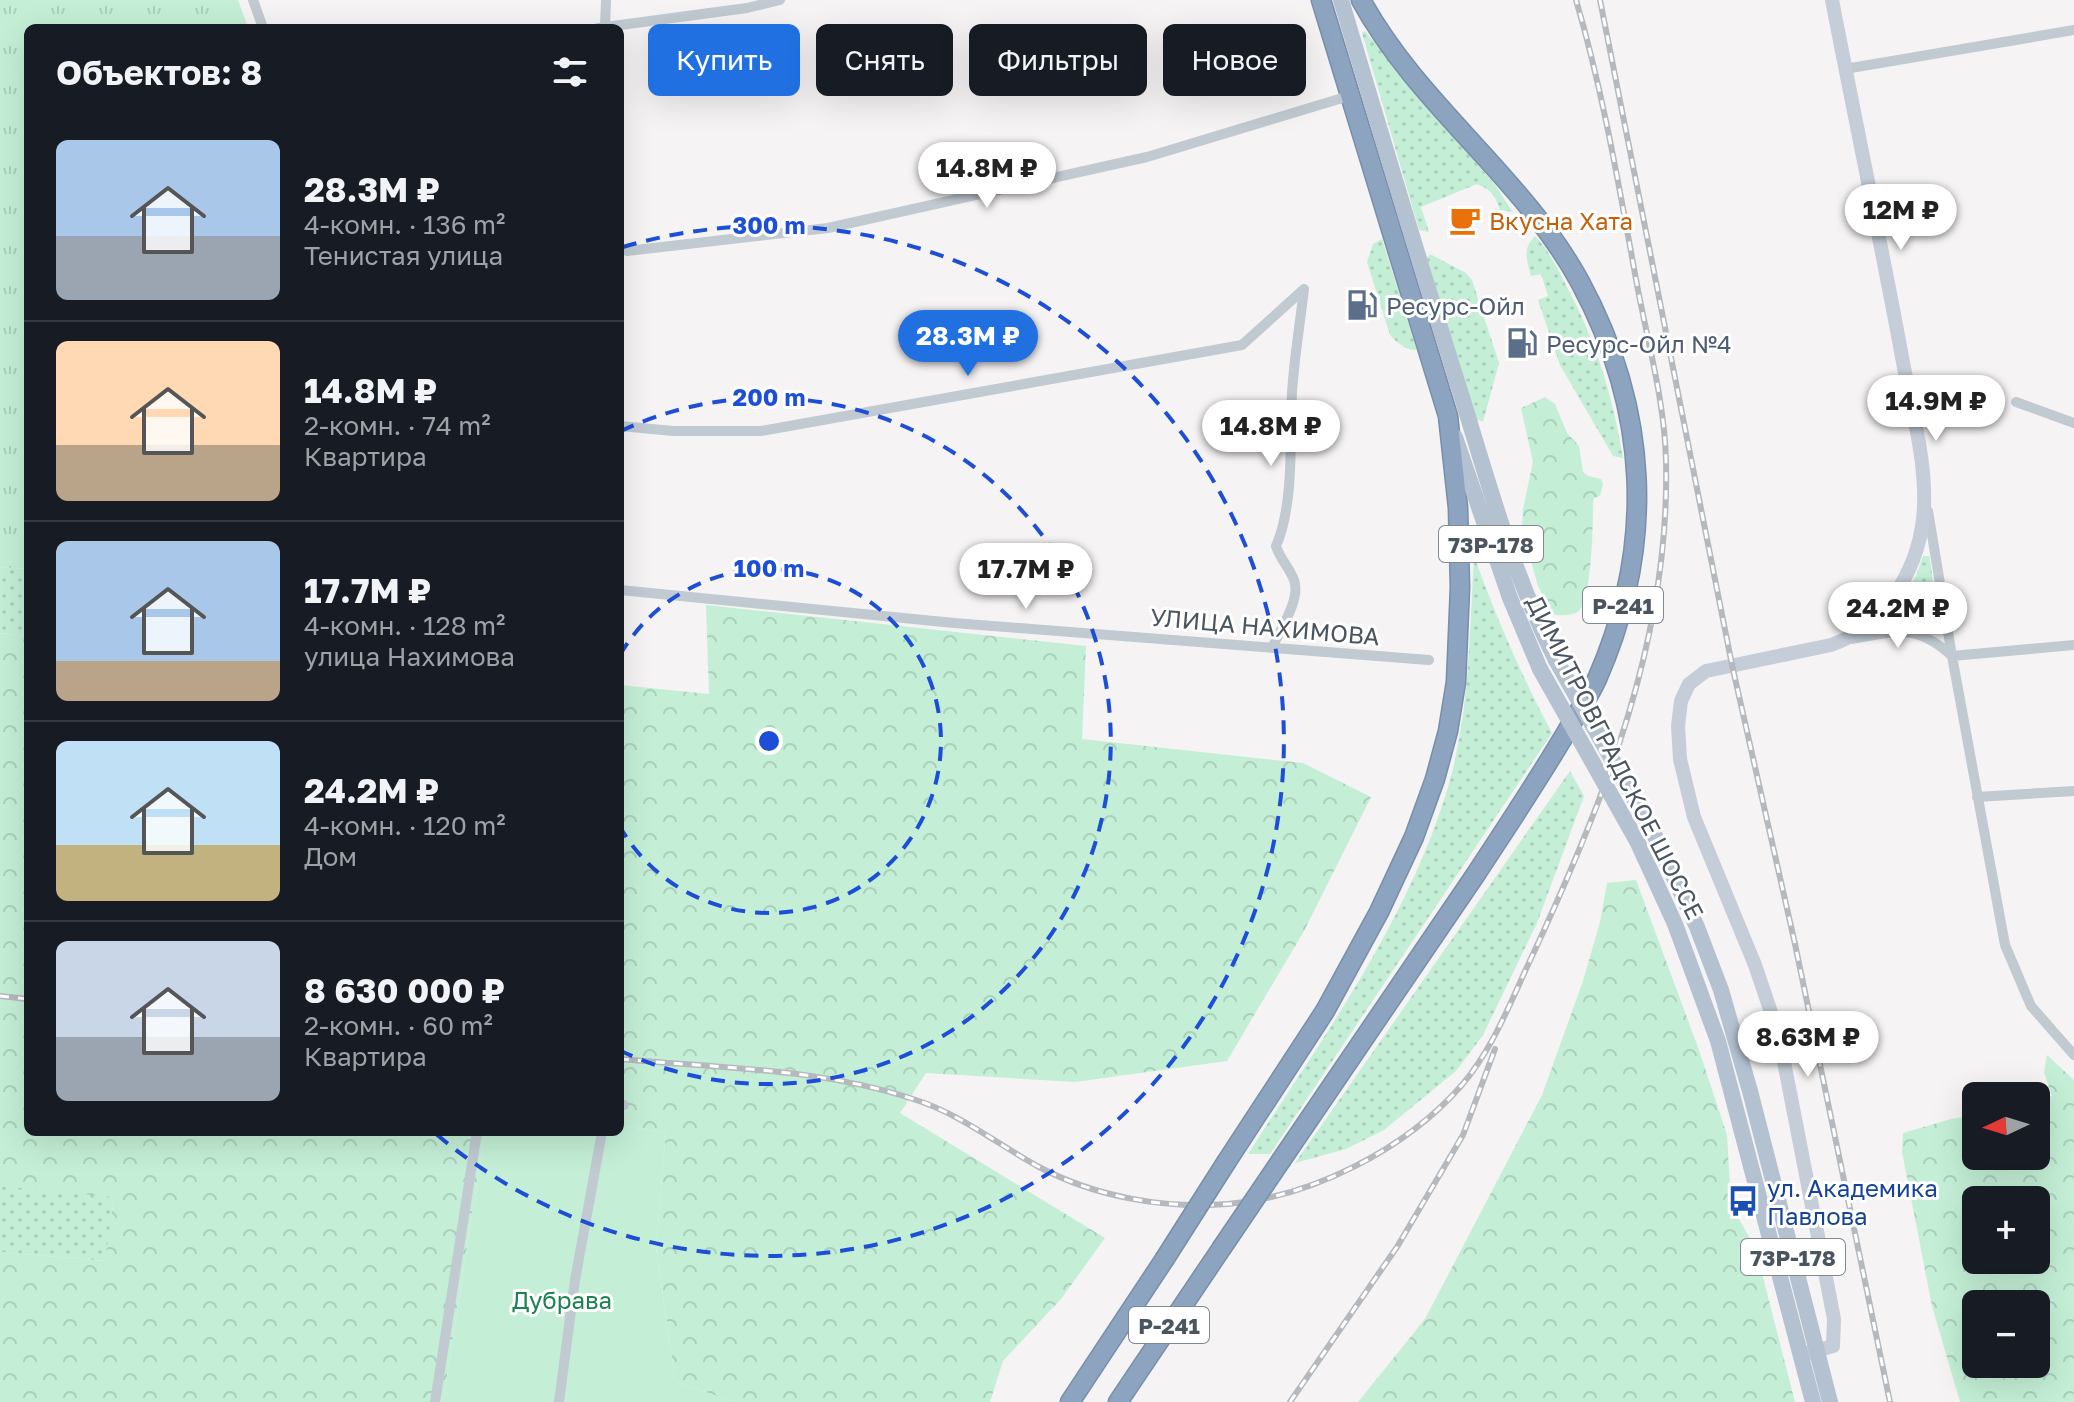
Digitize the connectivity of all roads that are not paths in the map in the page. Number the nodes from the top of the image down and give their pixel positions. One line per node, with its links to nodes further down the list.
1 (253, 0): 8 (street)
2 (606, 0): 9 (street)
3 (780, 0): 10 (street)
4 (1321, 0): 13 (highway, ДИМИТРОВГРАДСКОЕ ШОССЕ / Р-241)
5 (1341, 0): 31 (main road, ДИМИТРОВГРАДСКОЕ ШОССЕ / 73Р-178, bridge)
6 (1361, 0): 36 (highway, Р-241, bridge)
7 (1832, 0): 12 (street)
8 (262, 24)
9 (605, 24)
10 (624, 24)
11 (2074, 30): 12 (street)
12 (1845, 69): 19 (street)
13 (1349, 96): 14 (street); 16 (highway, ДИМИТРОВГРАДСКОЕ ШОССЕ / Р-241)
14 (624, 250)
15 (2016, 402): 17 (street)
16 (1448, 416): 31 (main road, ДИМИТРОВГРАДСКОЕ ШОССЕ / 73Р-178, bridge); 35 (highway, Р-241, bridge)
17 (2074, 423)
18 (624, 426): 23 (street)
19 (1923, 477): 21 (street); 24 (street)
20 (624, 590): 23 (street, УЛИЦА НАХИМОВА)
21 (1848, 639): 24 (street); 31 (street)
22 (2074, 645): 24 (street)
23 (1273, 646): 25 (street, УЛИЦА НАХИМОВА)
24 (1952, 656): 27 (street)
25 (1429, 660)
26 (2074, 791): 27 (street)
27 (1977, 797): 28 (street)
28 (2074, 1055)
29 (476, 1136): 33 (street)
30 (601, 1136): 34 (street)
31 (1809, 1352): 32 (main road, ДИМИТРОВГРАДСКОЕ ШОССЕ / 73Р-178); 37 (main road, ДИМИТРОВГРАДСКОЕ ШОССЕ / 73Р-178)
32 (1813, 1401)
33 (435, 1402)
34 (559, 1402)
35 (1070, 1402)
36 (1118, 1402)
37 (1830, 1402)

